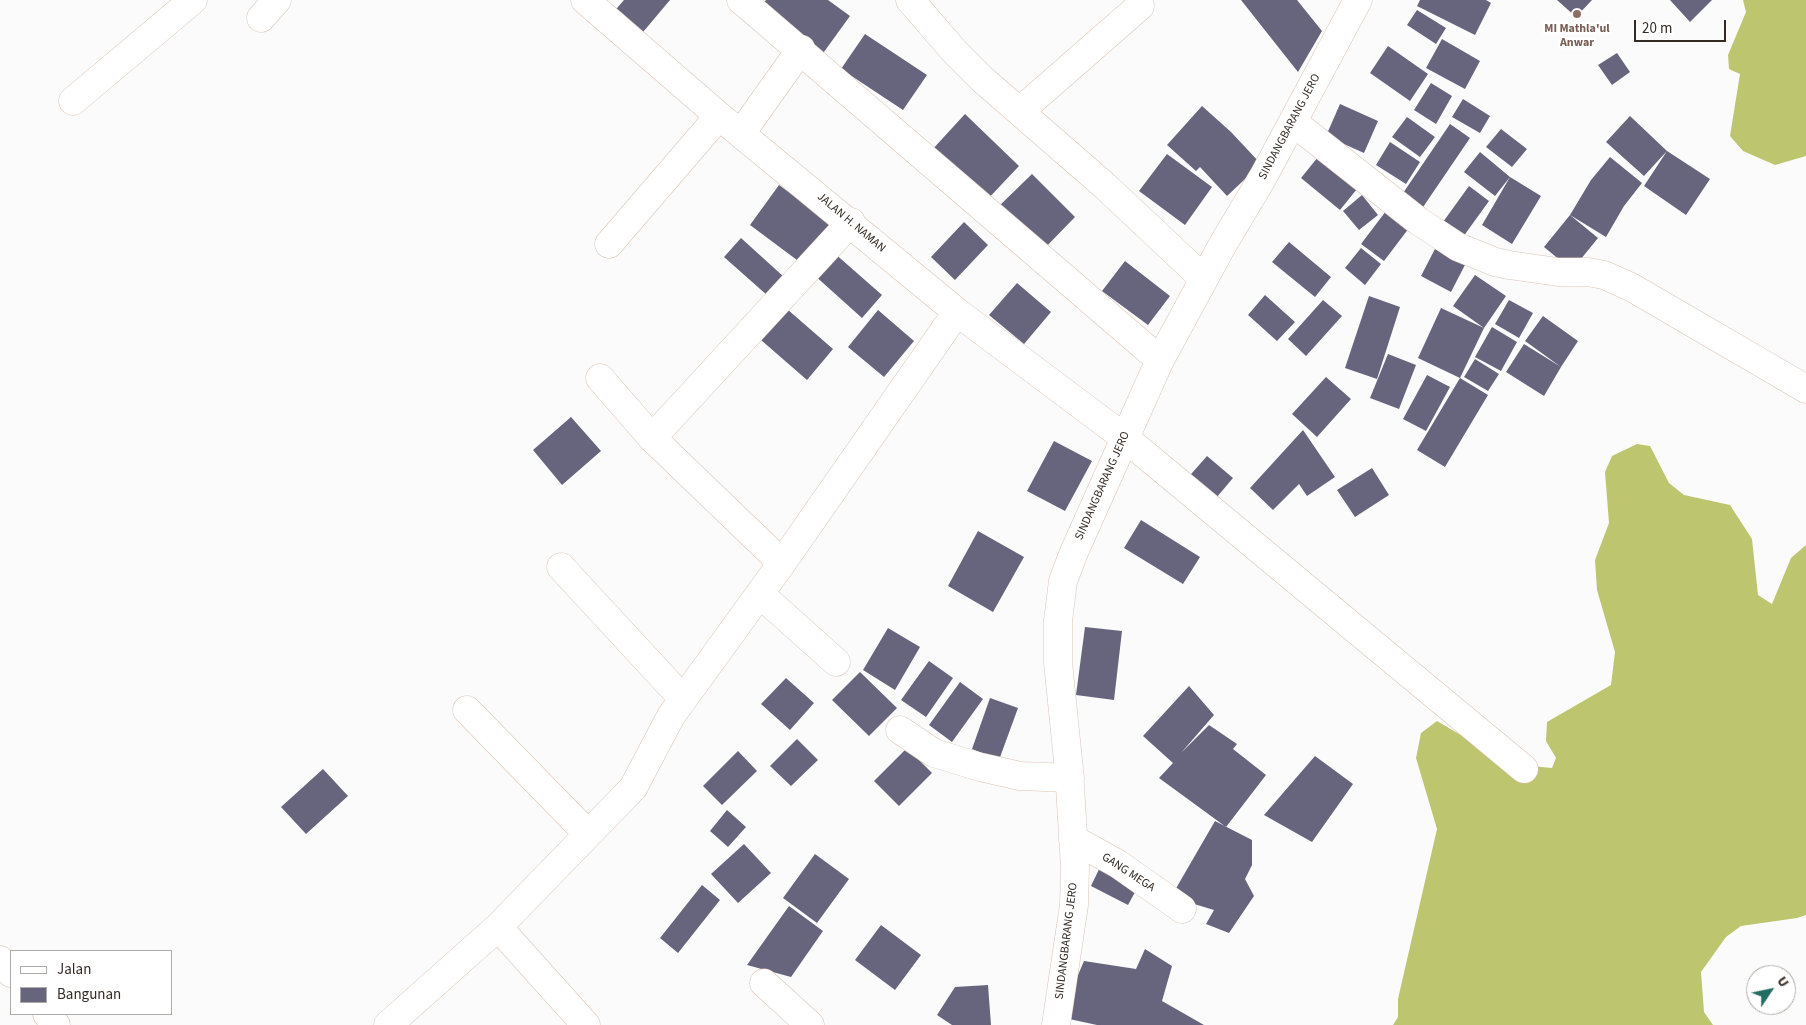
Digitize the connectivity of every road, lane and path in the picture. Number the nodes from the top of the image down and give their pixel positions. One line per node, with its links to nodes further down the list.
1 (193, 0): 8 (street)
2 (585, 0): 10 (street, JALAN H. NAMAN)
3 (741, 0): 7 (street)
4 (1358, 0): 11 (street, SINDANGBARANG JERO)
5 (913, 1): 9 (street)
6 (1140, 6): 9 (street)
7 (801, 49): 12 (street); 17 (street)
8 (73, 101)
9 (1020, 111): 15 (street)
10 (719, 116): 12 (street, JALAN H. NAMAN); 14 (street)
11 (1293, 122): 15 (street, SINDANGBARANG JERO); 19 (street)
12 (742, 132): 13 (street, JALAN H. NAMAN)
13 (851, 222): 16 (street, JALAN H. NAMAN); 20 (street)
14 (609, 244)
15 (1204, 279): 17 (street, SINDANGBARANG JERO)
16 (957, 312): 21 (street, JALAN H. NAMAN); 22 (street)
17 (1160, 360): 21 (street, SINDANGBARANG JERO)
18 (600, 378): 20 (street)
19 (1806, 389)
20 (652, 438): 22 (street)
21 (1125, 438): 29 (street, JALAN H. NAMAN); 30 (street, SINDANGBARANG JERO)
22 (782, 563): 24 (street)
23 (561, 567): 26 (street)
24 (760, 594): 25 (street); 26 (street)
25 (836, 662)
26 (683, 699): 31 (street)
27 (467, 710): 31 (street)
28 (900, 730): 30 (street)
29 (1524, 769)
30 (1070, 778): 32 (street, SINDANGBARANG JERO)
31 (588, 834): 34 (street)
32 (1073, 840): 33 (street, GANG MEGA); 43 (street, SINDANGBARANG JERO)
33 (1182, 909)
34 (498, 927): 40 (street); 41 (street)
35 (0, 960): 36 (street)
36 (10, 972)
37 (764, 983): 42 (street)
38 (48, 1015): 39 (street)
39 (56, 1025)
40 (388, 1025)
41 (586, 1025)
42 (810, 1025)
43 (1056, 1025)

